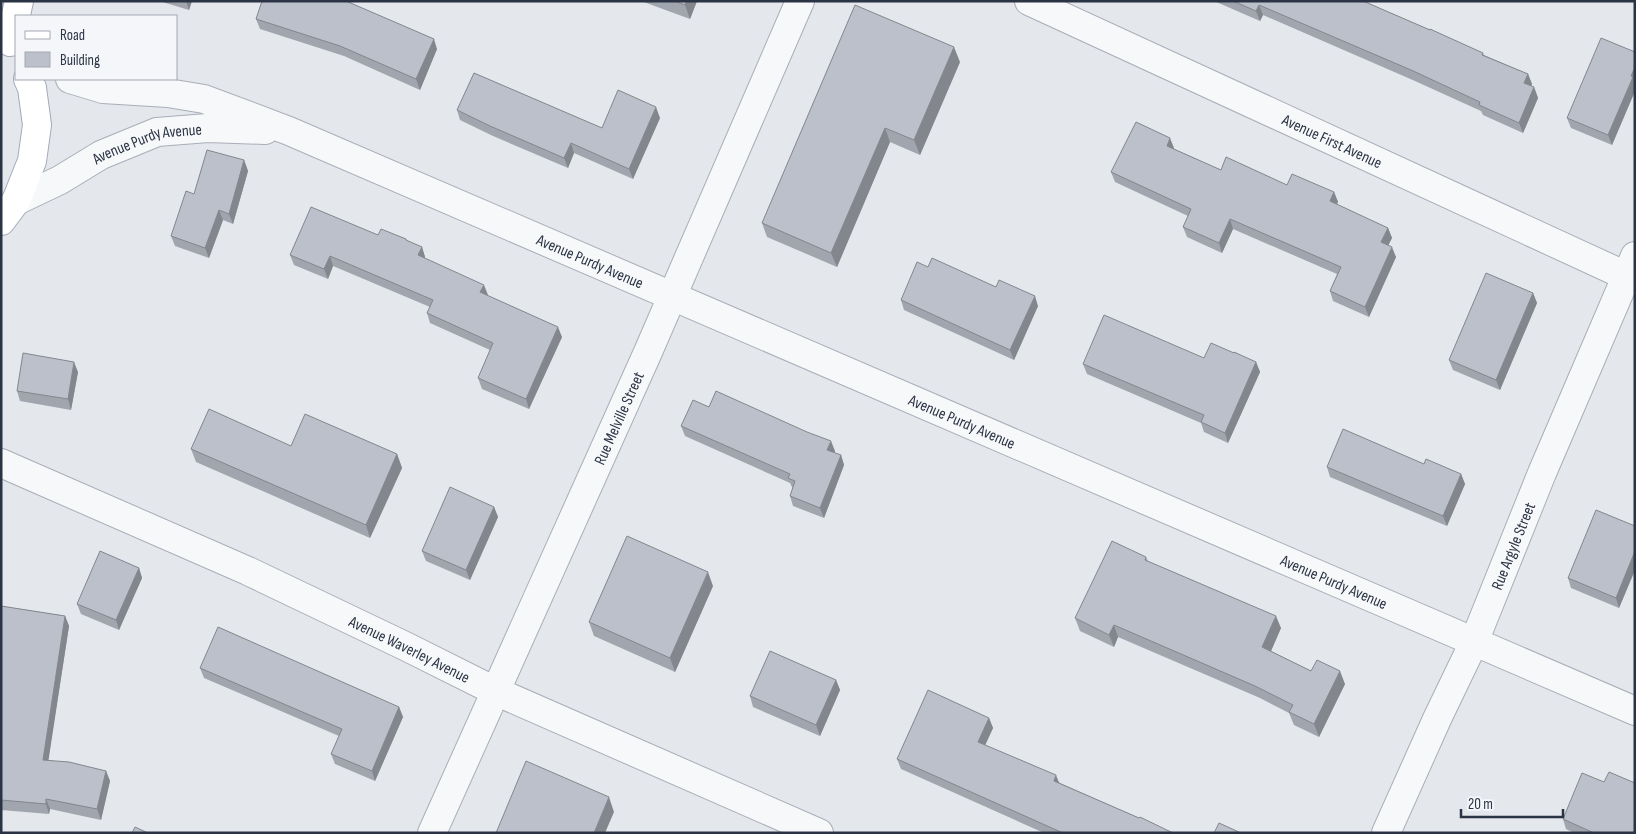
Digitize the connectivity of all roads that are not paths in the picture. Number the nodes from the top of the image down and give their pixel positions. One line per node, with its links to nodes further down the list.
1 (19, 1): 4 (main road)
2 (800, 1): 12 (street, Rue Melville Street)
3 (1029, 1): 11 (street, Avenue First Avenue)
4 (16, 15)
5 (15, 17): 6 (main road)
6 (9, 41)
7 (28, 80): 10 (main road)
8 (73, 80): 9 (street, Avenue Purdy Avenue)
9 (289, 131): 10 (street, Avenue Purdy Avenue); 12 (street, Avenue Purdy Avenue)
10 (8, 211)
11 (1632, 271): 14 (street, Rue Argyle Street)
12 (672, 296): 14 (street, Avenue Purdy Avenue); 15 (street, Rue Melville Street)
13 (1, 463): 15 (street, Avenue Waverley Avenue)
14 (1474, 642): 16 (street, Avenue Purdy Avenue); 19 (street, Rue Argyle Street)
15 (495, 691): 17 (street, Rue Melville Street); 18 (street, Avenue Waverley Avenue)
16 (1635, 711)
17 (432, 833)
18 (819, 833)
19 (1386, 833)

